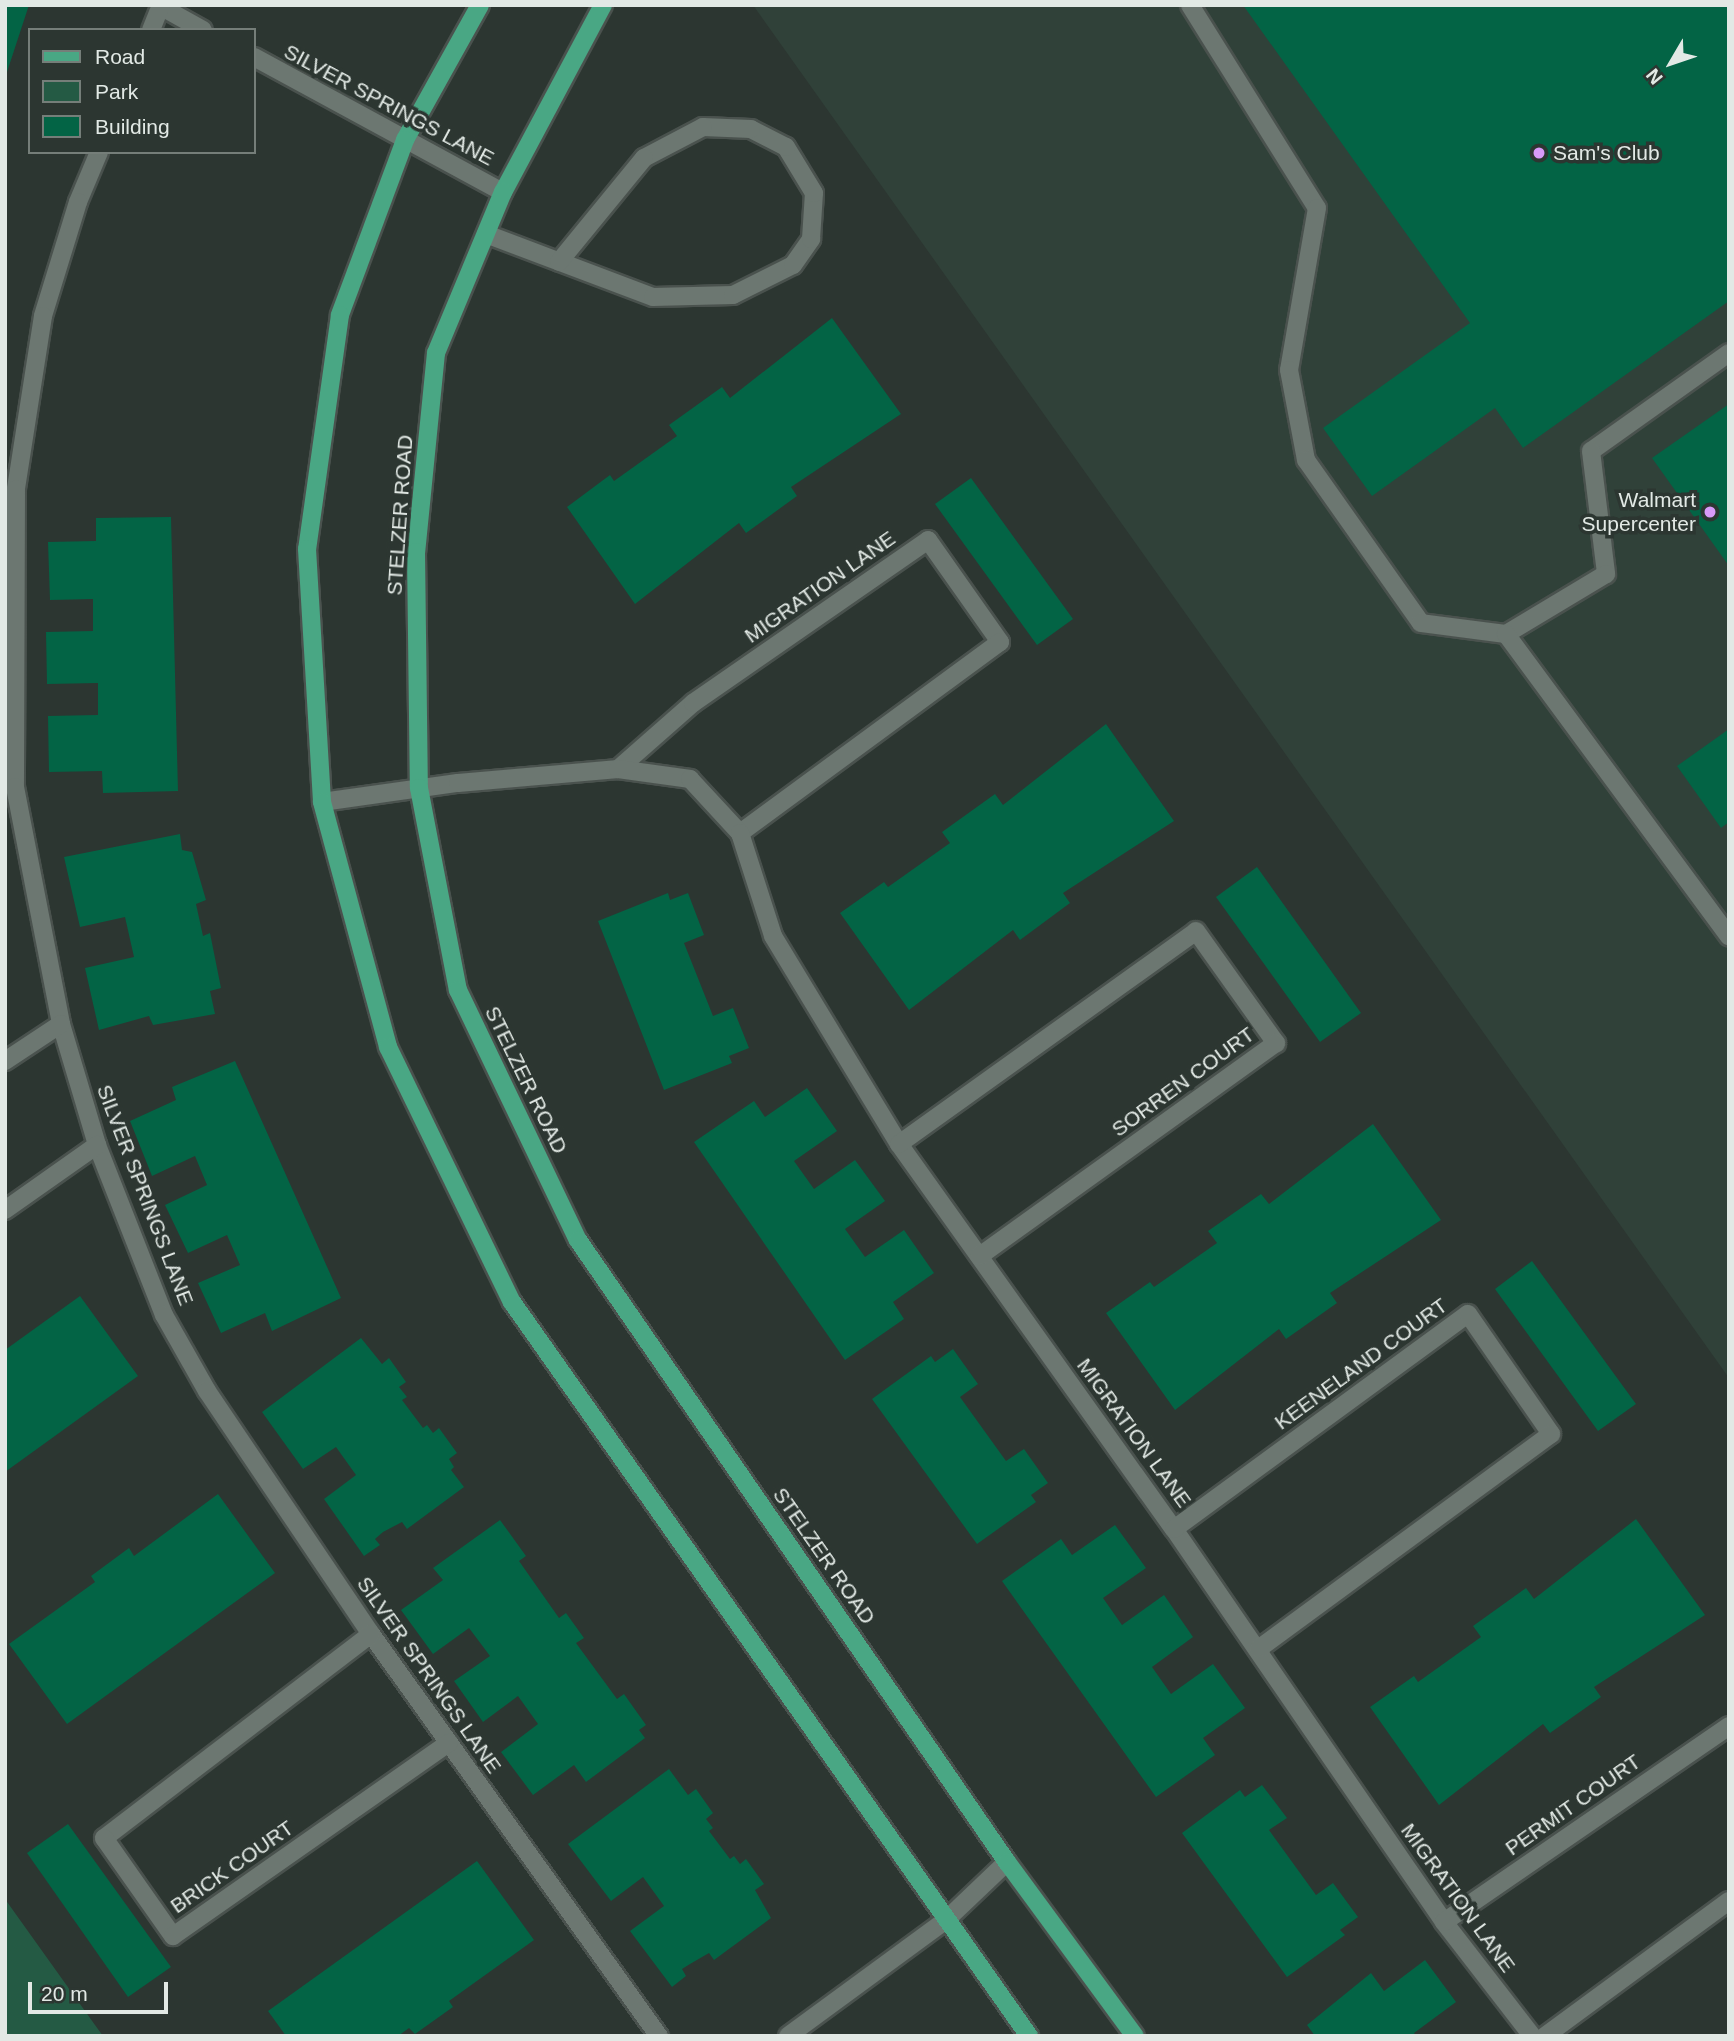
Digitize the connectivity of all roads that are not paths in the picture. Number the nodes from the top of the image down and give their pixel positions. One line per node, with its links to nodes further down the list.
1 (480, 5): 8 (main road)
2 (603, 5): 10 (main road, STELZER ROAD)
3 (1191, 5): 14 (street)
4 (161, 6): 5 (street); 6 (street)
5 (151, 28)
6 (200, 28)
7 (256, 58): 8 (street, SILVER SPRINGS LANE)
8 (405, 140): 10 (street, SILVER SPRINGS LANE); 17 (main road)
9 (98, 154): 20 (street, SILVER SPRINGS LANE)
10 (503, 192): 11 (main road, STELZER ROAD)
11 (486, 234): 12 (street); 16 (main road, STELZER ROAD)
12 (559, 262): 12 (street)
13 (1729, 353): 14 (street)
14 (1506, 634): 19 (street)
15 (618, 769): 16 (street, MIGRATION LANE); 18 (street, MIGRATION LANE); 18 (street, MIGRATION LANE)
16 (419, 788): 17 (street, MIGRATION LANE); 31 (main road, STELZER ROAD)
17 (322, 802): 33 (main road)
18 (740, 833): 22 (street, MIGRATION LANE)
19 (1729, 937)
20 (61, 1024): 21 (street); 23 (street, SILVER SPRINGS LANE)
21 (5, 1061)
22 (899, 1144): 25 (street, MIGRATION LANE); 25 (street, SORREN COURT)
23 (97, 1145): 24 (street); 27 (street, SILVER SPRINGS LANE)
24 (5, 1210)
25 (980, 1256): 26 (street, MIGRATION LANE)
26 (1174, 1529): 28 (street, MIGRATION LANE); 28 (street, KEENELAND COURT)
27 (371, 1634): 30 (street, SILVER SPRINGS LANE); 30 (street, BRICK COURT)
28 (1258, 1649): 34 (street, MIGRATION LANE)
29 (1729, 1726): 34 (street, PERMIT COURT)
30 (449, 1743): 35 (street, SILVER SPRINGS LANE)
31 (1007, 1862): 33 (street); 38 (main road, STELZER ROAD)
32 (1729, 1901): 40 (street)
33 (946, 1920): 36 (street); 37 (main road)
34 (1444, 1922): 39 (street, MIGRATION LANE)
35 (659, 2036)
36 (789, 2036)
37 (1029, 2036)
38 (1135, 2036)
39 (1532, 2036)
40 (1545, 2036)

